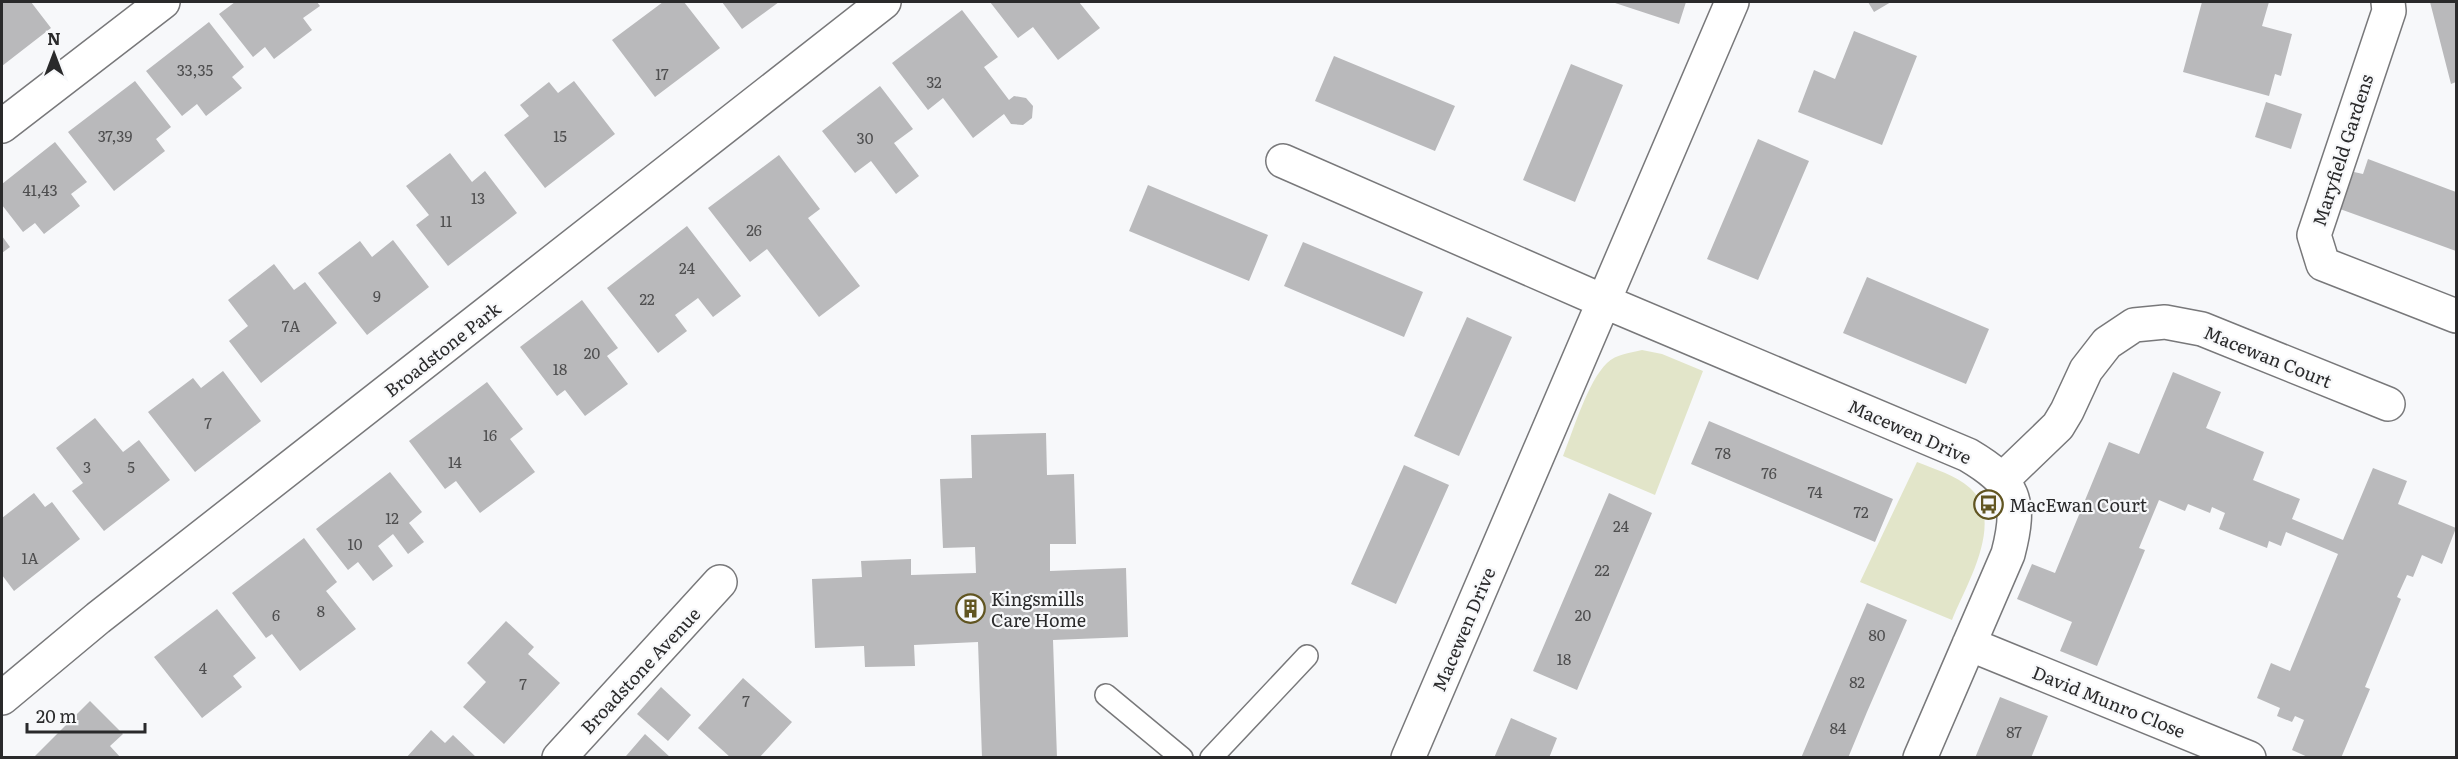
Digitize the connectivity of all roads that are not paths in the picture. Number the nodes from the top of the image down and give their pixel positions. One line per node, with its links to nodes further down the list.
1 (163, 2): 5 (street)
2 (884, 2): 15 (street, Broadstone Park)
3 (1732, 2): 7 (street, Macewen Drive)
4 (2388, 2): 8 (street, Maryfield Gardens)
5 (2, 126)
6 (1283, 160): 7 (street, Macewen Drive)
7 (1603, 301): 10 (street, Macewen Drive); 19 (street, Macewen Drive)
8 (2457, 316)
9 (2388, 404): 10 (street, Macewan Court)
10 (2002, 479): 12 (street)
11 (720, 582): 16 (street, Broadstone Avenue)
12 (1969, 644): 20 (street); 21 (street, David Munro Close)
13 (1307, 656): 18 (lane)
14 (1106, 694): 17 (lane)
15 (2, 698)
16 (559, 758)
17 (1182, 758)
18 (1211, 758)
19 (1408, 758)
20 (1920, 758)
21 (2249, 758)

